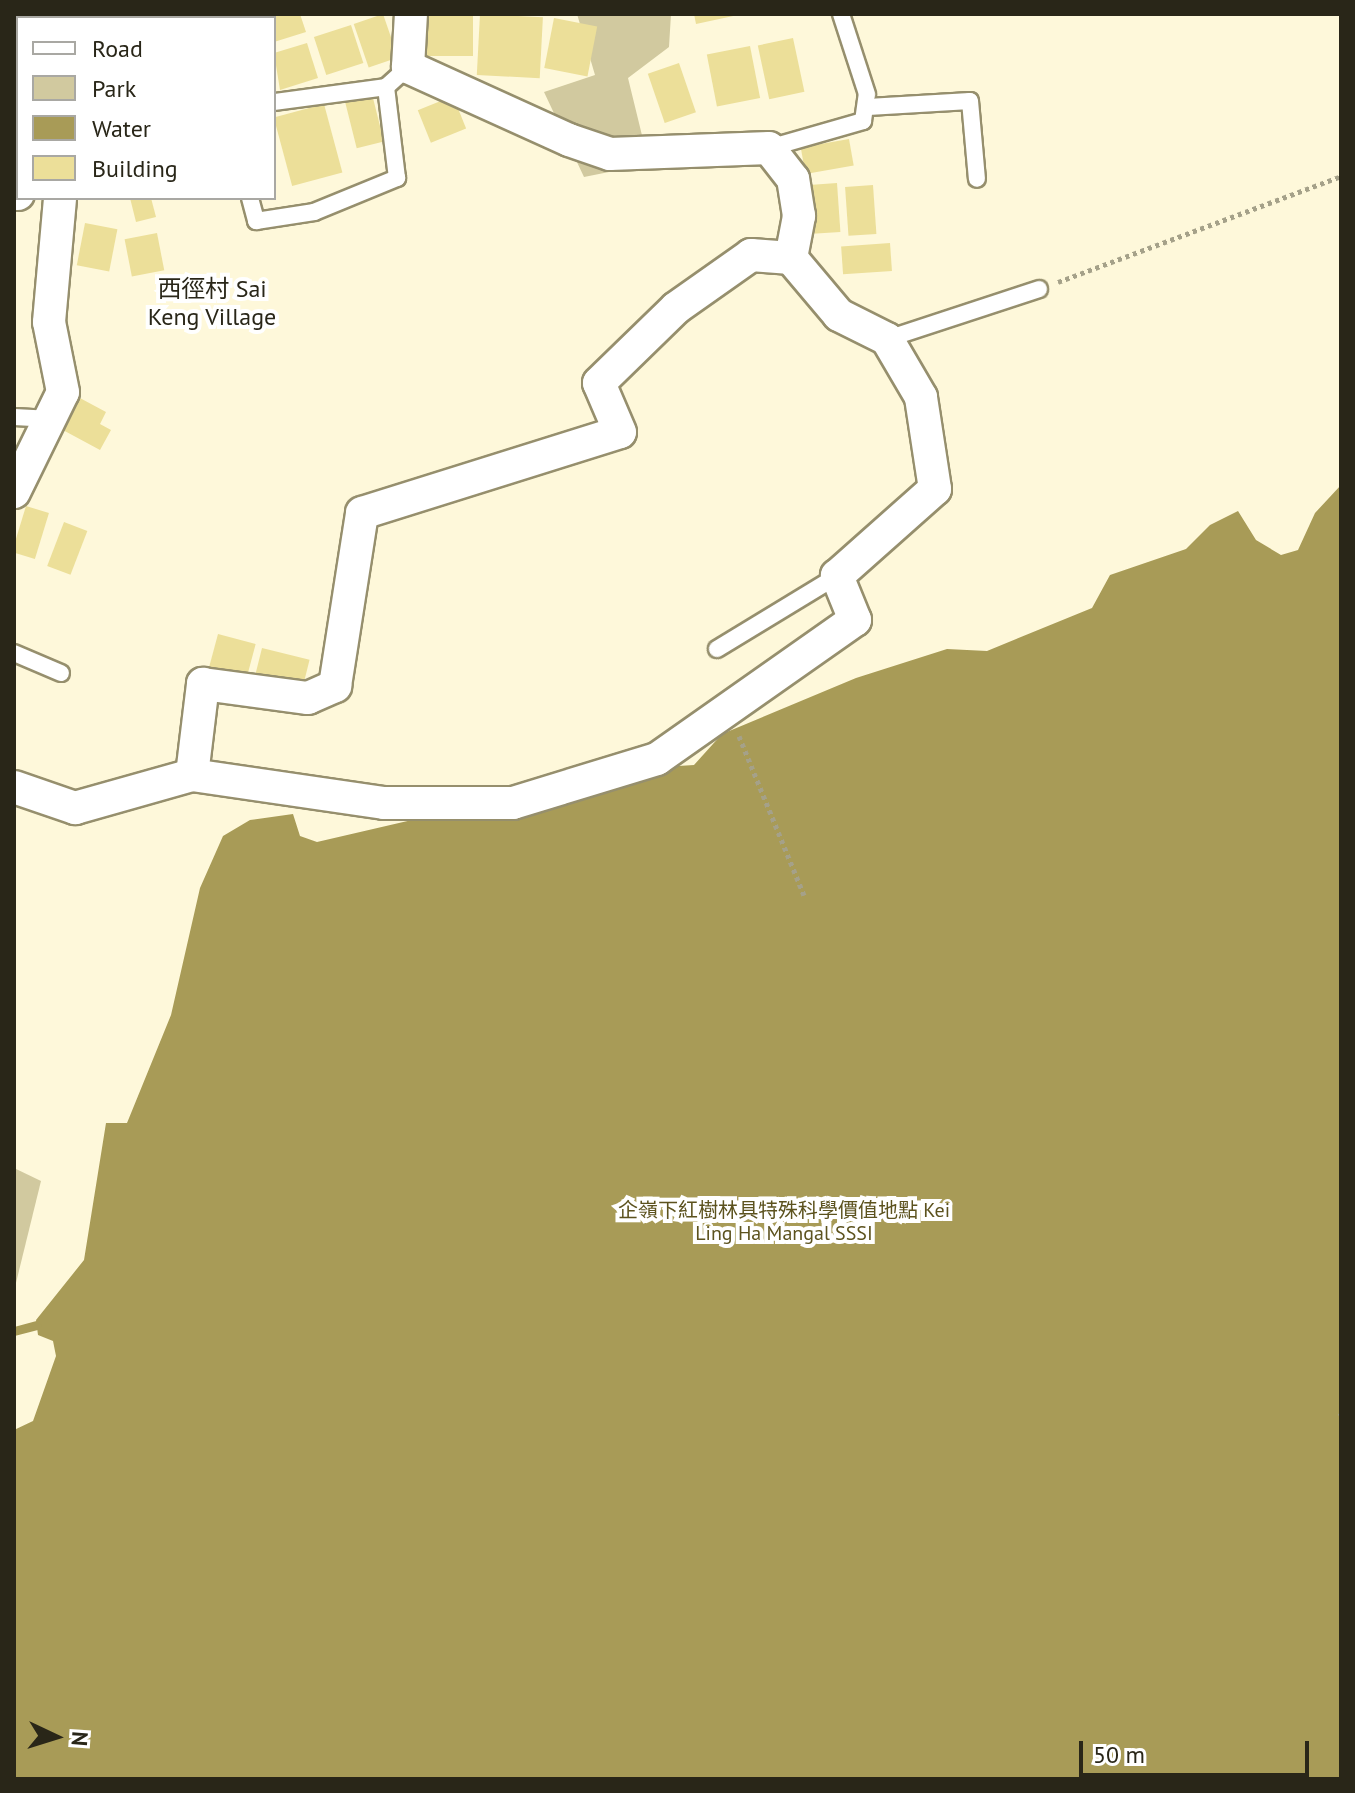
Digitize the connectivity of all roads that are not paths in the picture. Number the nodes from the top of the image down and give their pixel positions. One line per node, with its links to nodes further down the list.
1 (411, 14): 3 (street)
2 (841, 14): 5 (lane)
3 (397, 77): 4 (lane); 6 (street); 9 (lane)
4 (276, 102)
5 (868, 107): 6 (lane); 7 (lane)
6 (769, 148): 10 (street)
7 (977, 179)
8 (60, 200): 14 (street)
9 (251, 200)
10 (791, 258): 12 (street); 20 (street)
11 (1039, 289): 12 (lane)
12 (887, 339): 16 (street)
13 (14, 417): 14 (lane)
14 (55, 420): 15 (street)
15 (14, 492)
16 (837, 576): 17 (lane); 20 (street)
17 (717, 649)
18 (14, 653): 19 (lane)
19 (61, 673)
20 (192, 775): 21 (street)
21 (14, 787)

